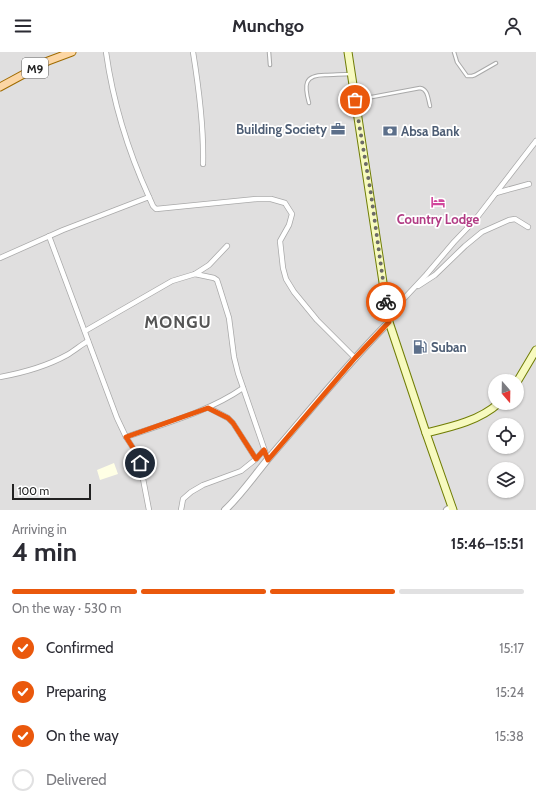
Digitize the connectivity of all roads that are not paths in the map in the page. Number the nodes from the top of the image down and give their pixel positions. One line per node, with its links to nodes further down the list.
1 (72, 52): 10 (main road, M9)
2 (106, 52): 18 (street)
3 (193, 52): 15 (street)
4 (268, 52): 8 (lane)
5 (348, 52): 9 (main road)
6 (454, 52): 7 (lane)
7 (496, 63)
8 (270, 65)
9 (351, 74): 11 (main road); 12 (lane)
10 (0, 87)
11 (355, 100): 13 (lane); 25 (main road)
12 (309, 103)
13 (430, 106)
14 (536, 141): 17 (street)
15 (203, 164)
16 (529, 184): 17 (street)
17 (496, 194): 24 (street)
18 (149, 197): 20 (street); 30 (street)
19 (528, 227): 24 (street)
20 (49, 236): 22 (street); 27 (street)
21 (227, 246): 23 (street)
22 (0, 258)
23 (195, 274): 27 (street); 33 (street)
24 (415, 288): 25 (street)
25 (387, 311): 26 (main road)
26 (389, 322): 30 (street); 36 (main road)
27 (85, 331): 28 (street)
28 (88, 341): 32 (street); 37 (street)
29 (536, 350): 31 (main road)
30 (355, 358): 40 (street)
31 (522, 374)
32 (0, 377)
33 (243, 388): 34 (street); 38 (street)
34 (208, 408): 37 (street); 39 (street)
35 (489, 410): 36 (main road)
36 (426, 433): 41 (main road)
37 (126, 437): 42 (street)
38 (264, 450): 39 (street); 40 (street)
39 (256, 459): 43 (street)
40 (268, 460): 44 (street)
41 (451, 509)
42 (149, 510)
43 (181, 510)
44 (225, 510)

